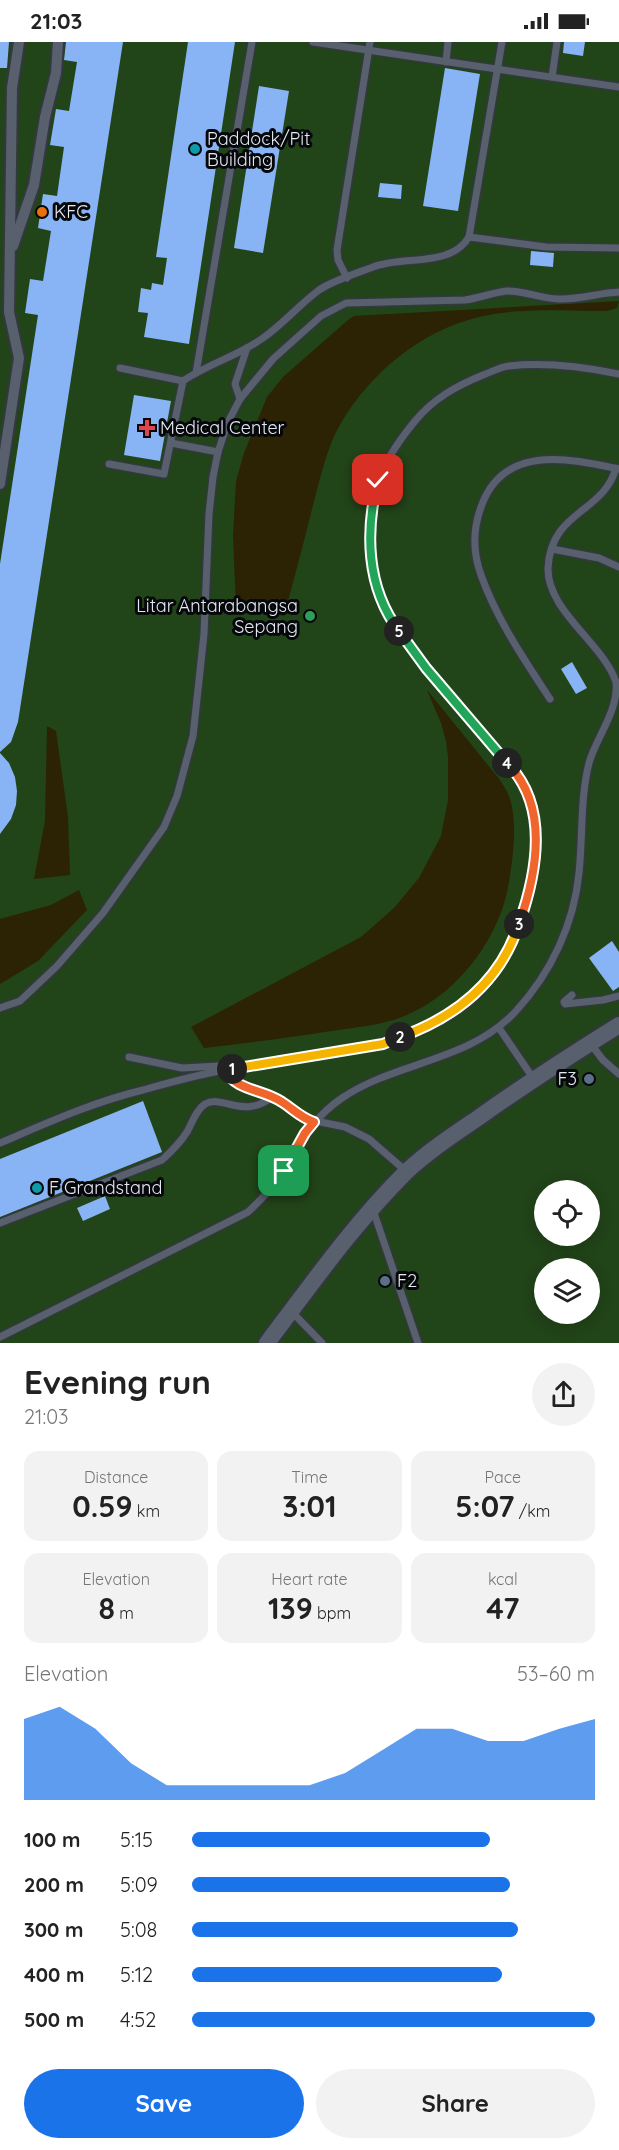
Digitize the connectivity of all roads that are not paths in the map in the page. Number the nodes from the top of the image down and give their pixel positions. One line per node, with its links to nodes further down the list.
1 (19, 42): 17 (street)
2 (252, 42): 22 (lane)
3 (313, 42): 9 (lane)
4 (370, 42): 10 (lane)
5 (448, 42): 11 (lane)
6 (502, 42): 12 (lane)
7 (557, 42): 13 (lane)
8 (54, 43): 17 (street)
9 (324, 43): 10 (lane)
10 (369, 51): 11 (lane); 18 (lane)
11 (446, 62): 12 (lane)
12 (497, 70): 13 (lane); 15 (lane)
13 (552, 77): 14 (lane)
14 (619, 87)
15 (470, 237): 16 (lane); 18 (lane)
16 (619, 248)
17 (10, 255): 30 (street)
18 (347, 278): 20 (lane)
19 (619, 292): 25 (lane)
20 (248, 348): 22 (lane); 25 (lane)
21 (120, 368): 24 (lane)
22 (196, 373): 24 (lane)
23 (619, 374): 41 (lane)
24 (183, 381): 26 (lane)
25 (240, 399): 27 (lane)
26 (171, 443): 27 (lane); 28 (lane)
27 (218, 452): 36 (lane)
28 (109, 464)
29 (617, 468): 31 (lane); 33 (lane)
30 (0, 484)
31 (552, 549): 32 (lane); 38 (lane)
32 (619, 567)
33 (550, 699)
34 (572, 995): 35 (lane)
35 (619, 996)
36 (0, 1008)
37 (619, 1025): 39 (street)
38 (499, 1028): 43 (lane); 45 (lane)
39 (590, 1043): 42 (lane); 43 (street)
40 (129, 1058): 41 (lane)
41 (225, 1070): 44 (lane); 46 (lane)
42 (619, 1074)
43 (533, 1078): 47 (street)
44 (272, 1097): 45 (lane); 49 (lane)
45 (314, 1122): 47 (lane); 51 (lane)
46 (0, 1143)
47 (407, 1172): 48 (street)
48 (372, 1208): 50 (street); 54 (lane)
49 (0, 1222)
50 (291, 1311): 52 (street); 53 (lane)
51 (0, 1337)
52 (267, 1343)
53 (322, 1343)
54 (418, 1343)

